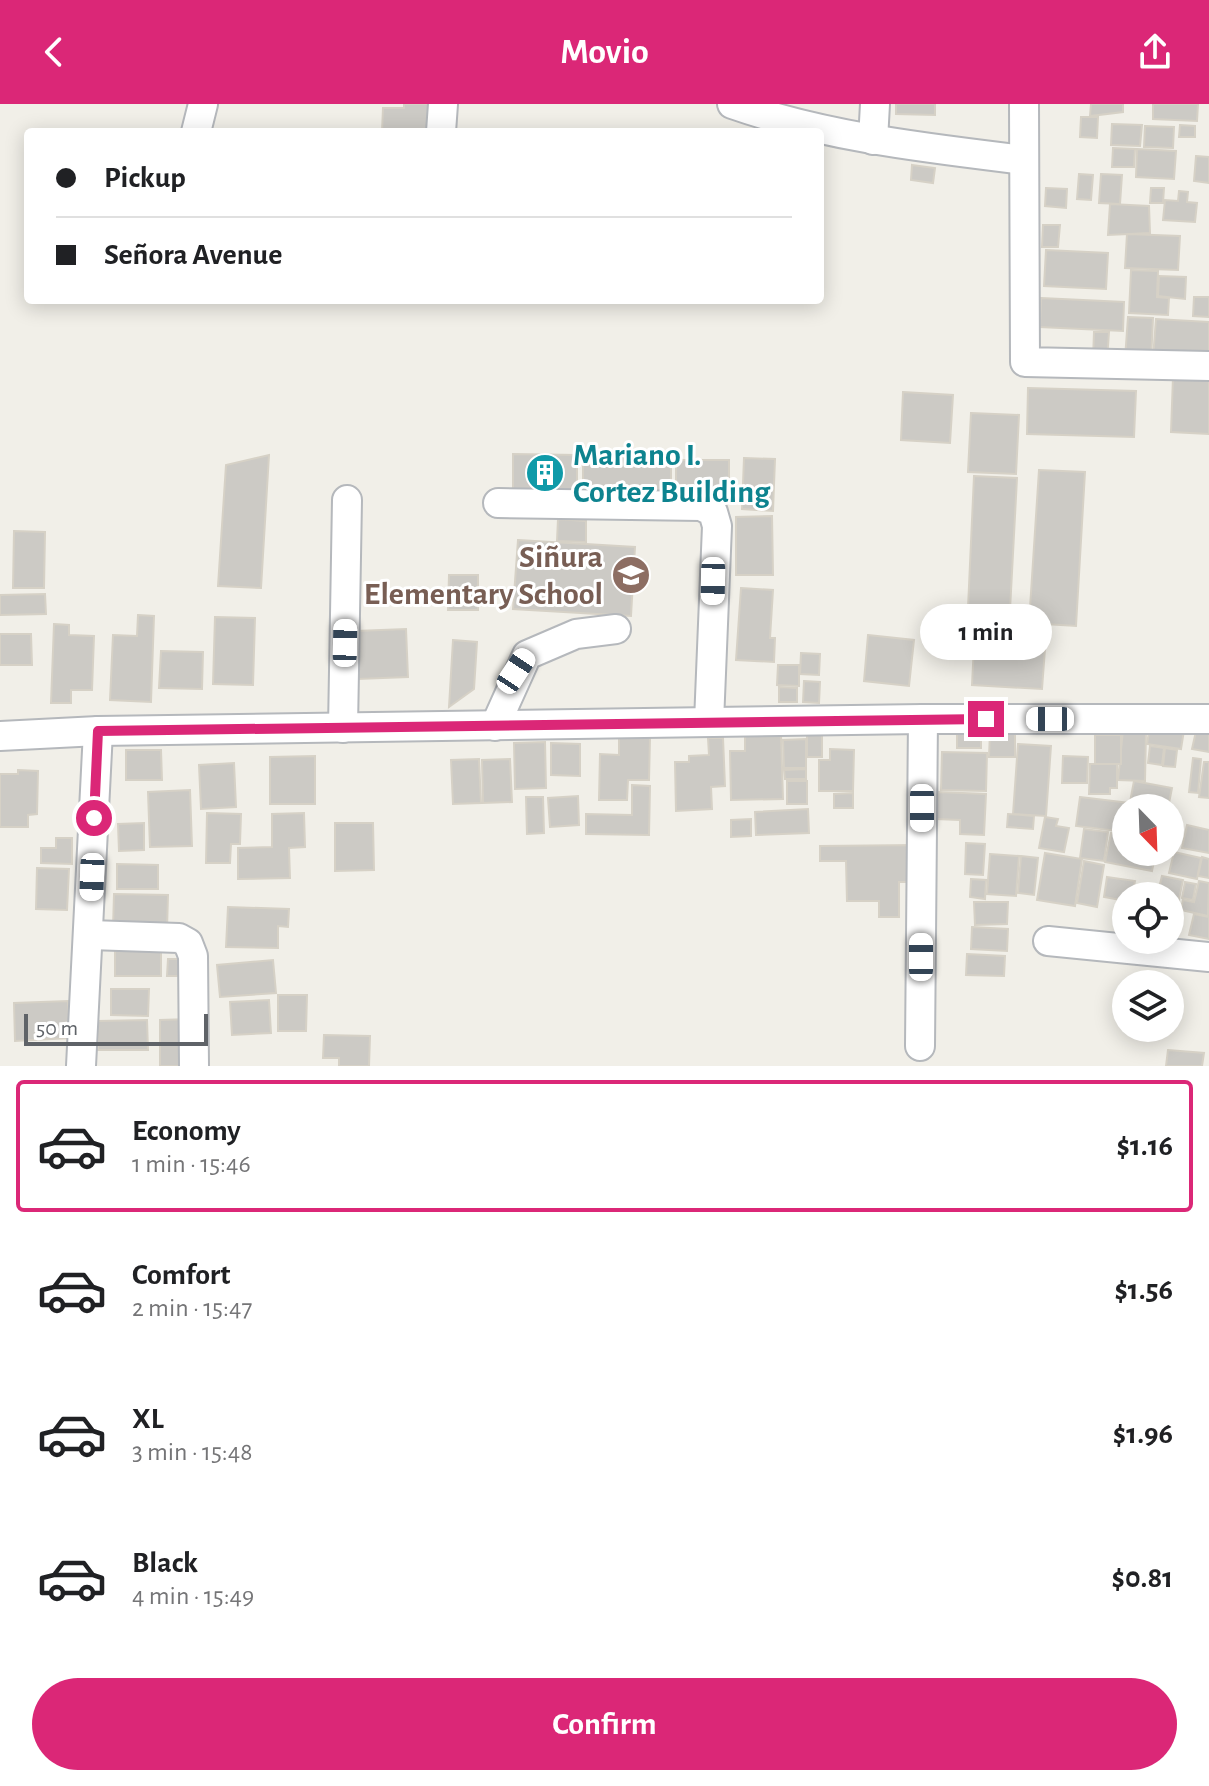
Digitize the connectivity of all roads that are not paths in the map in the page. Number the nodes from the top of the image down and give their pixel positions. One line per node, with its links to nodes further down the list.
1 (203, 104): 6 (street)
2 (443, 104): 7 (street)
3 (735, 104): 8 (street)
4 (875, 104): 10 (street)
5 (1024, 104): 11 (street)
6 (197, 128)
7 (441, 128)
8 (819, 128)
9 (824, 129): 10 (street)
10 (873, 140): 11 (street)
11 (1024, 160): 12 (street)
12 (1209, 366)
13 (347, 500): 20 (street)
14 (498, 503): 18 (street)
15 (616, 629): 19 (street)
16 (923, 719): 17 (street); 18 (street); 26 (street)
17 (1209, 719)
18 (709, 722): 19 (street)
19 (495, 726): 20 (street)
20 (343, 728): 21 (street)
21 (98, 731): 22 (street); 23 (street)
22 (0, 736)
23 (90, 935): 27 (street); 28 (street)
24 (1048, 941): 25 (street)
25 (1209, 957)
26 (920, 1046)
27 (81, 1066)
28 (194, 1066)

